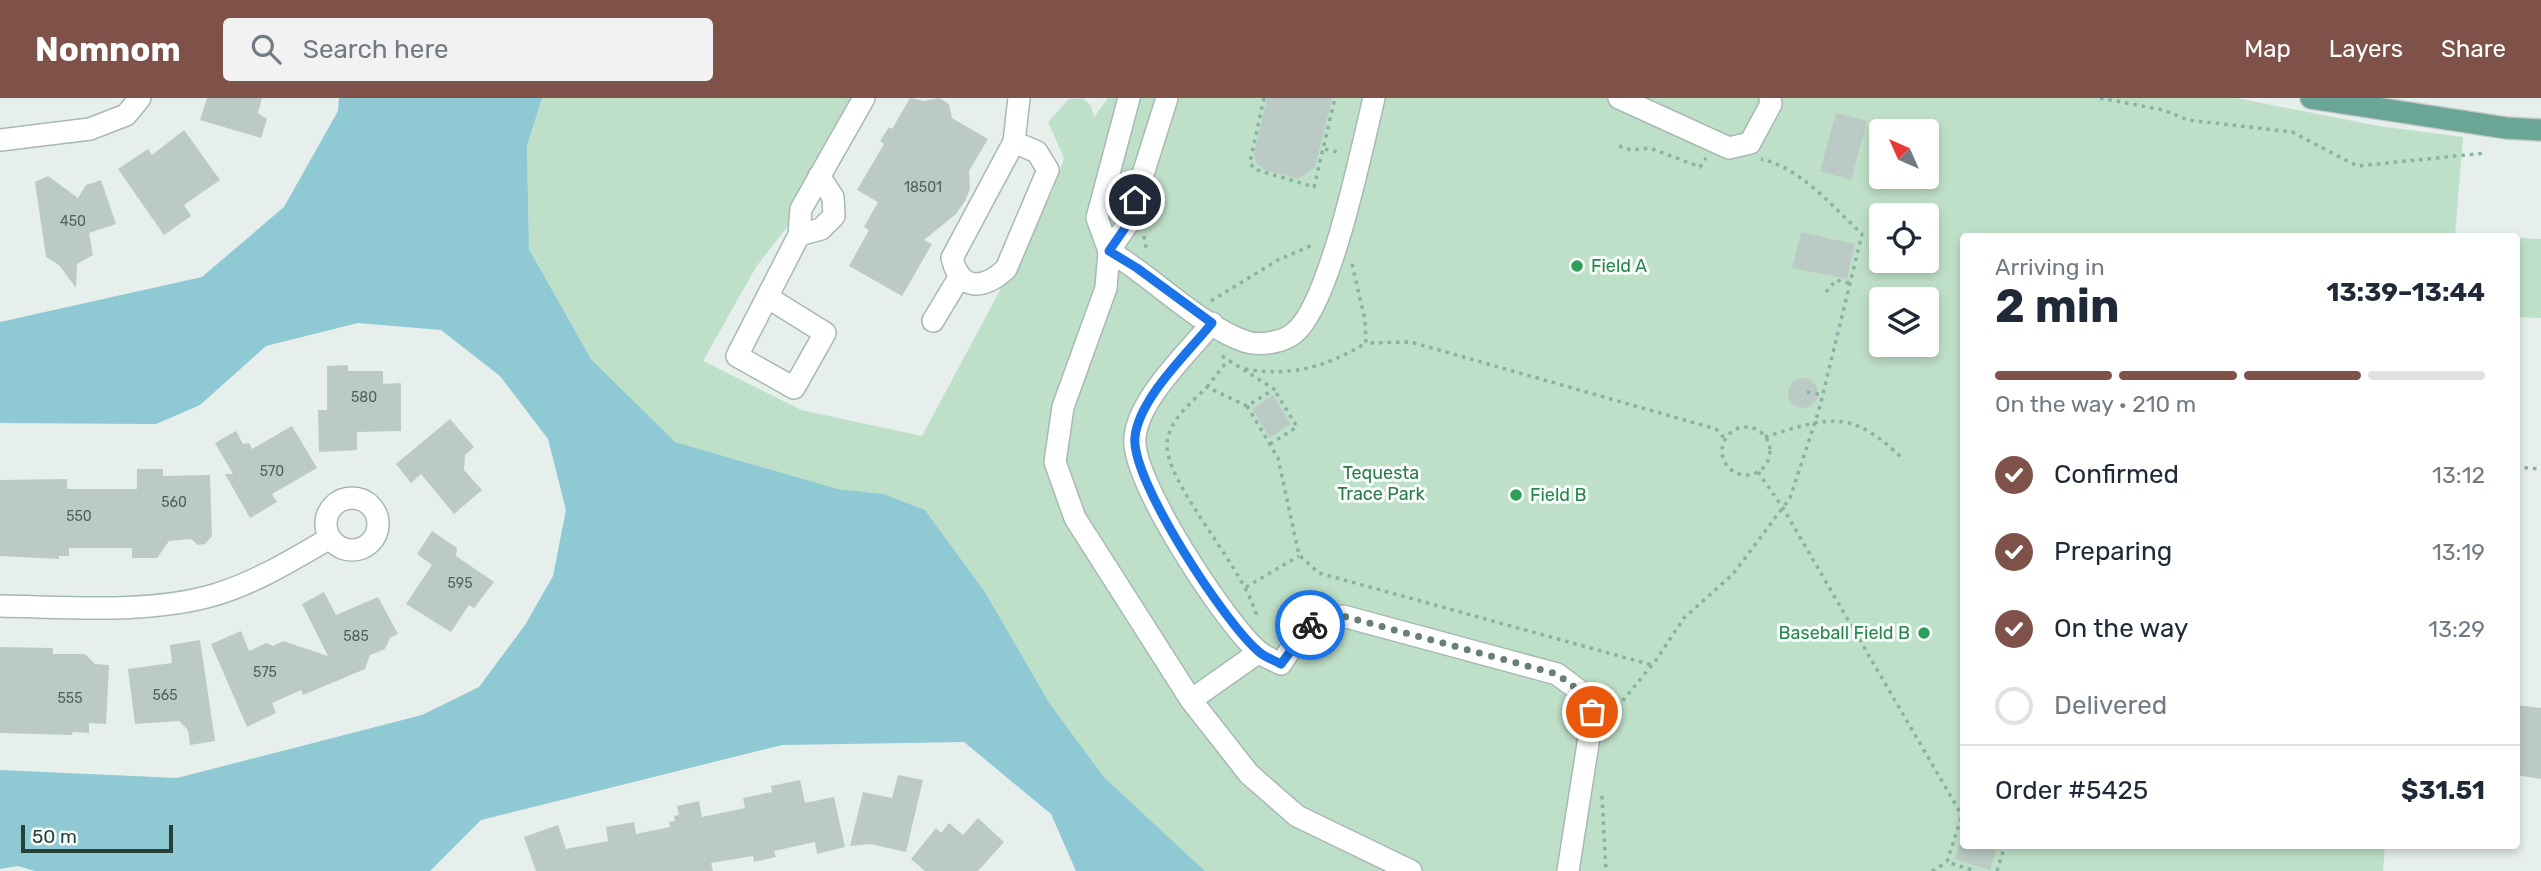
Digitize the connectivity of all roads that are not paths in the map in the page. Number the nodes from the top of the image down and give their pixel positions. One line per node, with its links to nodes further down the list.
1 (140, 98): 11 (street)
2 (864, 98): 13 (street)
3 (1020, 98): 12 (street)
4 (1129, 98): 15 (street)
5 (1167, 98): 15 (street)
6 (1374, 98): 19 (street)
7 (1619, 98): 8 (street)
8 (1770, 98)
9 (2311, 98): 10 (main road)
10 (2541, 130)
11 (0, 141)
12 (1014, 142): 16 (street); 16 (street)
13 (819, 176): 14 (street); 14 (street)
14 (799, 236): 17 (street)
15 (1109, 251): 19 (street); 23 (street)
16 (960, 276): 18 (street)
17 (767, 297)
18 (933, 321)
19 (1212, 323): 22 (street)
20 (330, 538): 21 (street)
21 (0, 606)
22 (1259, 652): 23 (street); 25 (street)
23 (1191, 700): 24 (street)
24 (1411, 871)
25 (1568, 871)

